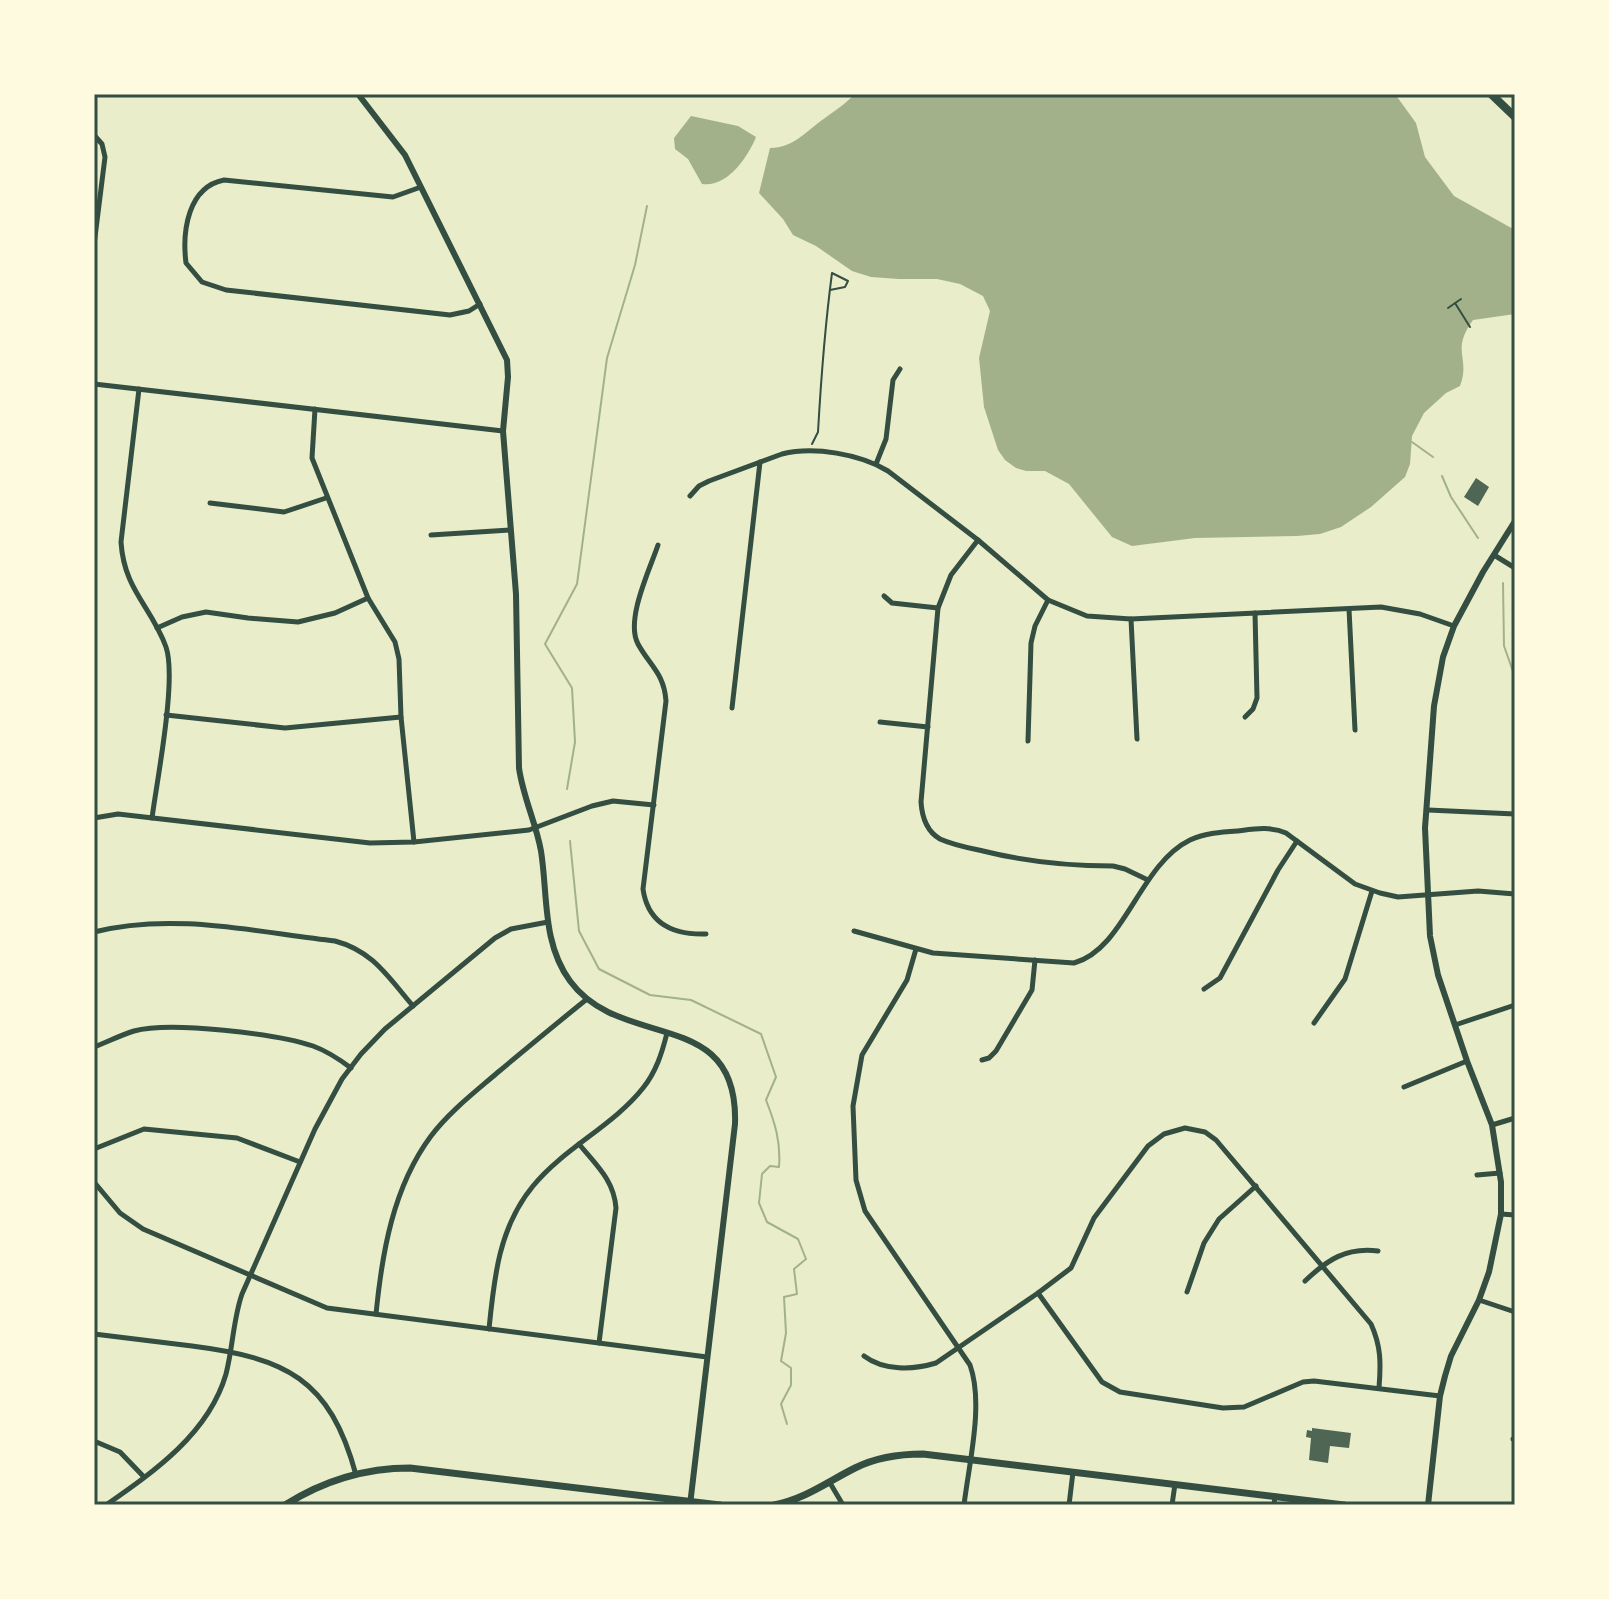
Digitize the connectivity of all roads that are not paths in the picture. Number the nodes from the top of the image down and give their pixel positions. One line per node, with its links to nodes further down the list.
1 (358, 94): 5 (street)
2 (1491, 94): 3 (main road)
3 (1515, 117)
4 (94, 135): 6 (street)
5 (421, 187): 7 (street); 7 (street)
6 (94, 245)
7 (481, 304): 12 (street)
8 (900, 369): 14 (street)
9 (94, 384): 10 (street)
10 (139, 389): 11 (street); 33 (street)
11 (315, 409): 12 (street); 16 (street)
12 (503, 431): 19 (street)
13 (760, 462): 14 (street); 15 (street); 34 (street)
14 (876, 464): 21 (street)
15 (690, 496)
16 (326, 498): 17 (street); 26 (street)
17 (210, 503)
18 (1515, 521): 23 (street)
19 (510, 530): 20 (street); 48 (street)
20 (431, 535)
21 (978, 540): 27 (street); 28 (street)
22 (658, 545): 43 (street)
23 (1494, 555): 24 (street); 32 (street)
24 (1515, 568)
25 (884, 596): 28 (street)
26 (368, 598): 33 (street); 36 (street)
27 (1048, 600): 31 (street); 42 (street)
28 (938, 608): 39 (street)
29 (1349, 609): 30 (street); 32 (street); 40 (street)
30 (1255, 613): 31 (street); 37 (street)
31 (1131, 619): 41 (street)
32 (1454, 626): 44 (street)
33 (157, 628): 35 (street)
34 (732, 708)
35 (166, 715): 36 (street); 47 (street)
36 (401, 717): 50 (street)
37 (1245, 717)
38 (880, 722): 39 (street)
39 (928, 727): 51 (street)
40 (1355, 730)
41 (1137, 739)
42 (1028, 741)
43 (654, 805): 48 (street); 58 (street)
44 (1428, 810): 45 (street); 54 (street)
45 (1515, 814)
46 (94, 818): 47 (street)
47 (152, 818): 50 (street)
48 (535, 828): 50 (street); 55 (street)
49 (1297, 841): 51 (street); 52 (street); 61 (street)
50 (414, 842)
51 (1148, 880): 60 (street)
52 (1372, 891): 54 (street); 65 (street)
53 (1515, 894): 54 (street)
54 (1426, 895): 66 (street)
55 (548, 922): 62 (street); 64 (street)
56 (854, 931): 59 (street)
57 (94, 932): 64 (street)
58 (706, 934)
59 (916, 949): 60 (street); 96 (street)
60 (1035, 960): 69 (street)
61 (1204, 989)
62 (587, 999): 67 (street); 92 (street)
63 (1515, 1005): 66 (street)
64 (413, 1006): 71 (street)
65 (1314, 1023)
66 (1455, 1025): 70 (street)
67 (667, 1033): 75 (street); 99 (street)
68 (94, 1047): 71 (street)
69 (982, 1060)
70 (1467, 1061): 72 (street); 74 (street)
71 (351, 1068): 77 (street)
72 (1404, 1087)
73 (1515, 1118): 74 (street)
74 (1492, 1125): 78 (street)
75 (579, 1144): 93 (street); 95 (street)
76 (94, 1149): 77 (street)
77 (300, 1162): 86 (street)
78 (1500, 1173): 79 (street); 82 (street)
79 (1477, 1175)
80 (94, 1182): 86 (street)
81 (1256, 1186): 85 (street); 88 (street); 89 (street)
82 (1501, 1214): 83 (street); 90 (street)
83 (1515, 1215)
84 (1378, 1251): 85 (street)
85 (1321, 1265): 87 (street); 100 (street)
86 (251, 1276): 92 (street); 97 (street)
87 (1305, 1281)
88 (1187, 1292)
89 (1038, 1293): 96 (street); 100 (street)
90 (1479, 1300): 91 (street); 101 (street)
91 (1515, 1312)
92 (376, 1314): 93 (street)
93 (489, 1329): 95 (street)
94 (94, 1334): 97 (street)
95 (599, 1343): 99 (street)
96 (959, 1349): 98 (street); 103 (street)
97 (230, 1351): 105 (street); 106 (street)
98 (864, 1356)
99 (707, 1357): 110 (street)
100 (1379, 1388): 101 (street)
101 (1440, 1396): 120 (street)
102 (94, 1441): 106 (street)
103 (970, 1458): 104 (main road); 107 (main road); 116 (street)
104 (1073, 1471): 108 (main road); 117 (street)
105 (356, 1475): 110 (main road); 112 (main road)
106 (144, 1477): 111 (street)
107 (830, 1483): 114 (main road); 115 (street)
108 (1175, 1484): 109 (main road); 118 (street)
109 (1274, 1501): 119 (main road)
110 (690, 1503): 113 (main road)
111 (106, 1505)
112 (285, 1505)
113 (720, 1505)
114 (774, 1505)
115 (843, 1505)
116 (964, 1505)
117 (1069, 1505)
118 (1172, 1505)
119 (1344, 1505)
120 (1428, 1505)

